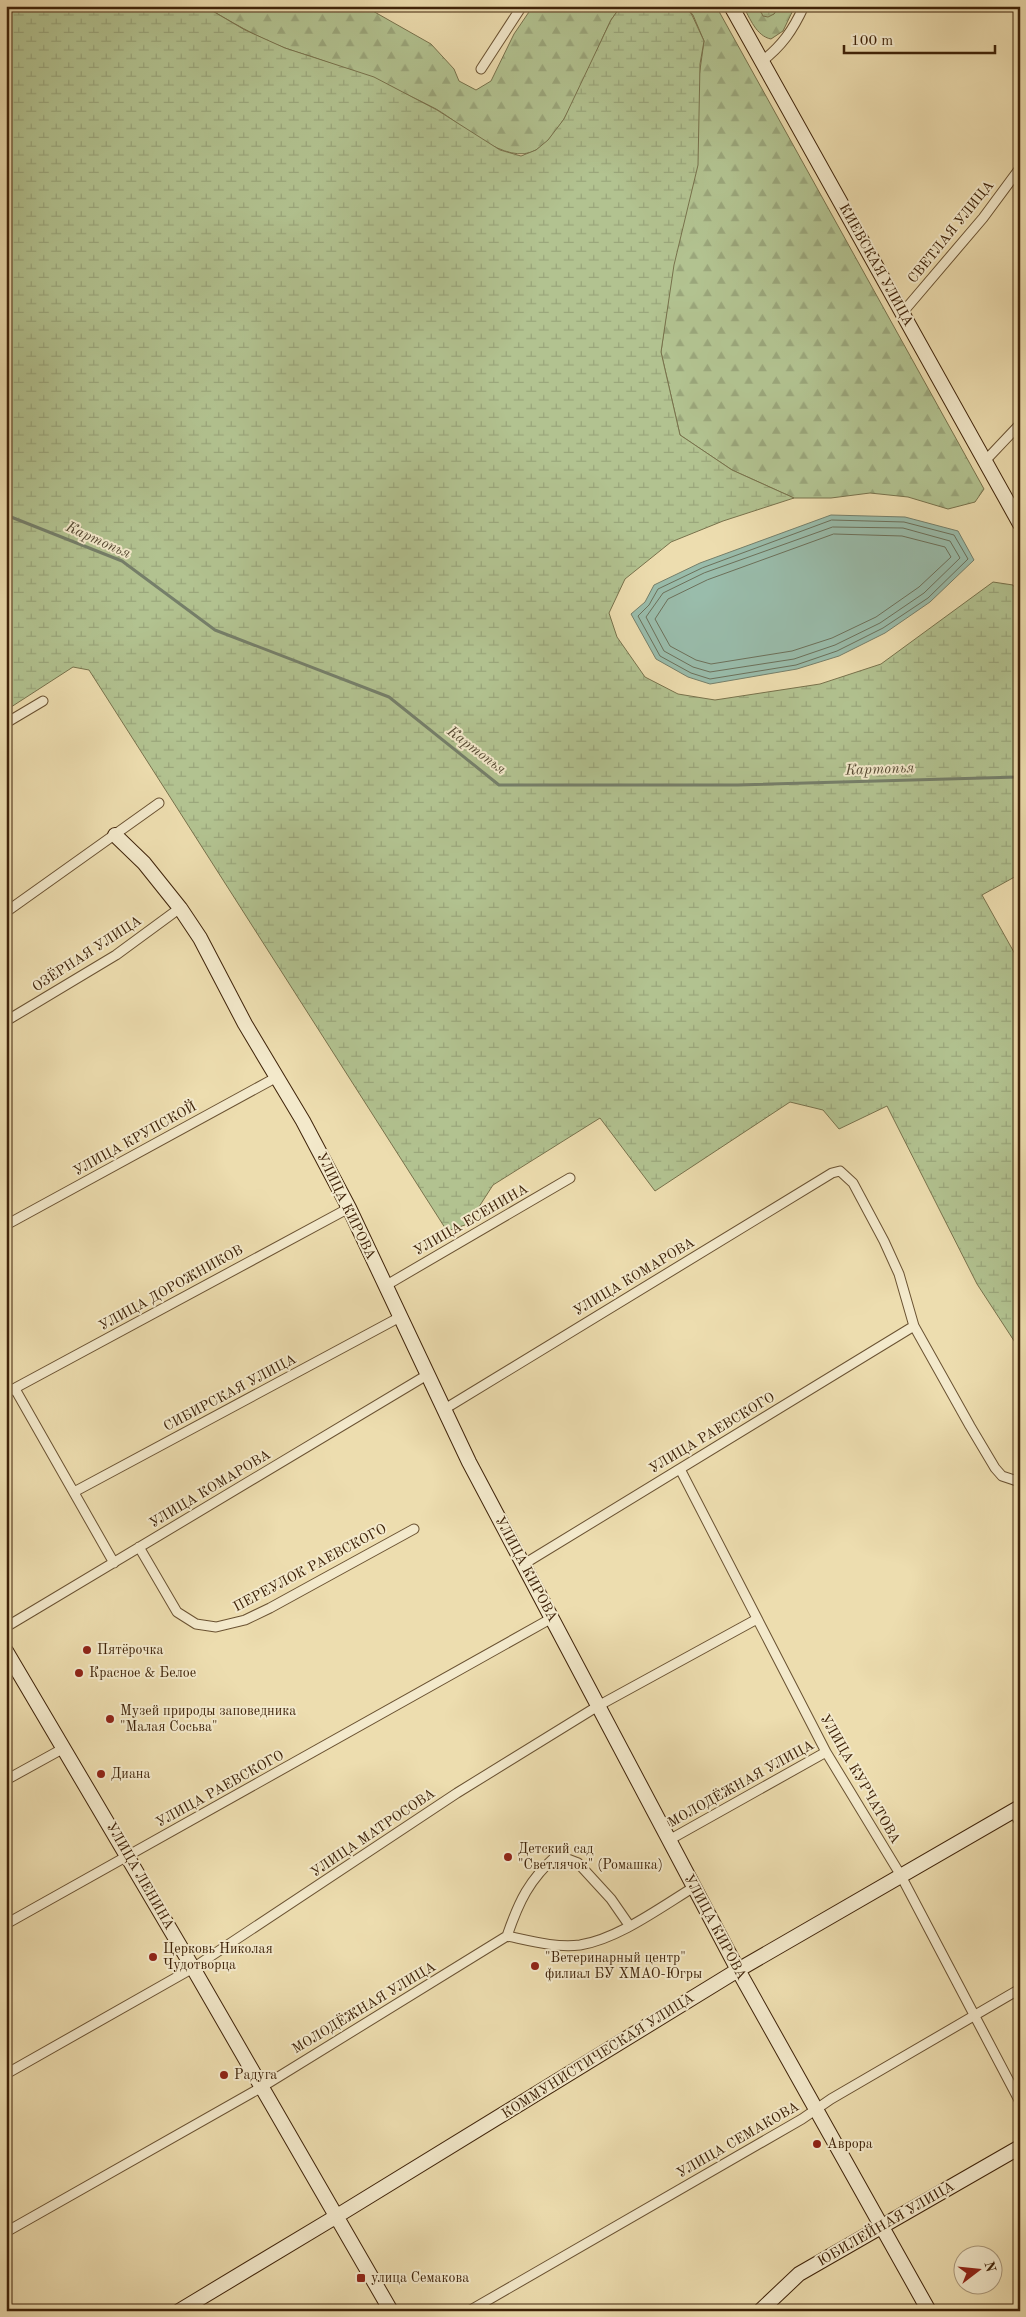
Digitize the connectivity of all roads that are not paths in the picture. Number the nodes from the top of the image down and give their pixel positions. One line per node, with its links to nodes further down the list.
1 (522, 6): 5 (street)
2 (731, 6): 4 (street, КИЕВСКАЯ УЛИЦА)
3 (804, 6): 4 (street)
4 (762, 62): 7 (street, КИЕВСКАЯ УЛИЦА)
5 (481, 69)
6 (1020, 168): 7 (street, СВЕТЛАЯ УЛИЦА)
7 (903, 312): 9 (street, КИЕВСКАЯ УЛИЦА)
8 (1020, 424): 9 (street)
9 (985, 461): 10 (street, КИЕВСКАЯ УЛИЦА)
10 (1020, 524)
11 (43, 701): 12 (street)
12 (6, 723)
13 (159, 803): 14 (street)
14 (115, 835): 15 (street, УЛИЦА КИРОВА); 16 (street)
15 (180, 908): 17 (street, ОЗЁРНАЯ УЛИЦА); 18 (street, УЛИЦА КИРОВА)
16 (6, 912)
17 (6, 1021)
18 (277, 1077): 20 (street, УЛИЦА КИРОВА); 21 (street, УЛИЦА КРУПСКОЙ)
19 (570, 1178): 22 (street, УЛИЦА ЕСЕНИНА)
20 (348, 1208): 22 (street, УЛИЦА КИРОВА); 26 (street, УЛИЦА ДОРОЖНИКОВ)
21 (6, 1225)
22 (385, 1286): 23 (street, УЛИЦА КИРОВА)
23 (400, 1318): 25 (street, УЛИЦА КИРОВА); 31 (street, СИБИРСКАЯ УЛИЦА)
24 (914, 1326): 28 (street, УЛИЦА КОМАРОВА); 29 (street, УЛИЦА РАЕВСКОГО); 30 (street)
25 (427, 1375): 28 (street, УЛИЦА КИРОВА); 33 (street, УЛИЦА КОМАРОВА)
26 (15, 1389): 27 (street, УЛИЦА ДОРОЖНИКОВ); 31 (street)
27 (6, 1393)
28 (443, 1410): 35 (street, УЛИЦА КИРОВА)
29 (680, 1469): 35 (street, УЛИЦА РАЕВСКОГО); 37 (street, УЛИЦА КУРЧАТОВА)
30 (1020, 1482)
31 (74, 1492): 34 (street)
32 (414, 1529): 33 (street, ПЕРЕУЛОК РАЕВСКОГО)
33 (139, 1548): 34 (street, УЛИЦА КОМАРОВА)
34 (114, 1563): 38 (street, УЛИЦА КОМАРОВА)
35 (524, 1564): 36 (street, УЛИЦА КИРОВА)
36 (552, 1618): 40 (street, УЛИЦА КИРОВА); 46 (street, УЛИЦА РАЕВСКОГО)
37 (757, 1619): 40 (street, УЛИЦА МАТРОСОВА); 42 (street, УЛИЦА КУРЧАТОВА)
38 (6, 1627)
39 (6, 1651): 41 (street, УЛИЦА ЛЕНИНА)
40 (598, 1706): 45 (street, УЛИЦА КИРОВА); 52 (street, УЛИЦА МАТРОСОВА)
41 (64, 1748): 43 (street); 46 (street, УЛИЦА ЛЕНИНА)
42 (826, 1752): 45 (street, МОЛОДЁЖНАЯ УЛИЦА); 47 (street, УЛИЦА КУРЧАТОВА)
43 (6, 1780)
44 (1018, 1814): 47 (street, КОММУНИСТИЧЕСКАЯ УЛИЦА)
45 (669, 1840): 48 (street, УЛИЦА КИРОВА)
46 (128, 1857): 49 (street, УЛИЦА РАЕВСКОГО); 52 (street, УЛИЦА ЛЕНИНА)
47 (900, 1874): 53 (street, КОММУНИСТИЧЕСКАЯ УЛИЦА); 55 (street, УЛИЦА КУРЧАТОВА)
48 (694, 1887): 50 (street); 53 (street, УЛИЦА КИРОВА)
49 (6, 1924)
50 (629, 1925): 51 (street); 51 (street)
51 (507, 1936): 57 (street, МОЛОДЁЖНАЯ УЛИЦА)
52 (193, 1968): 56 (street, УЛИЦА МАТРОСОВА); 57 (street, УЛИЦА ЛЕНИНА)
53 (738, 1970): 59 (street, УЛИЦА КИРОВА); 61 (street, КОММУНИСТИЧЕСКАЯ УЛИЦА)
54 (1020, 1989): 55 (street, УЛИЦА СЕМАКОВА)
55 (974, 2015): 58 (street, УЛИЦА КУРЧАТОВА); 59 (street, УЛИЦА СЕМАКОВА)
56 (6, 2074)
57 (262, 2086): 61 (street, УЛИЦА ЛЕНИНА); 63 (street, МОЛОДЁЖНАЯ УЛИЦА)
58 (1020, 2102)
59 (816, 2110): 62 (street, УЛИЦА КИРОВА); 66 (street, УЛИЦА СЕМАКОВА)
60 (1020, 2147): 62 (street, ЮБИЛЕЙНАЯ УЛИЦА)
61 (337, 2216): 64 (street, КОММУНИСТИЧЕСКАЯ УЛИЦА); 65 (street, УЛИЦА ЛЕНИНА)
62 (883, 2226): 67 (street, ЮБИЛЕЙНАЯ УЛИЦА); 68 (street, УЛИЦА КИРОВА)
63 (6, 2232)
64 (178, 2311)
65 (391, 2311)
66 (469, 2311)
67 (760, 2311)
68 (929, 2311)

